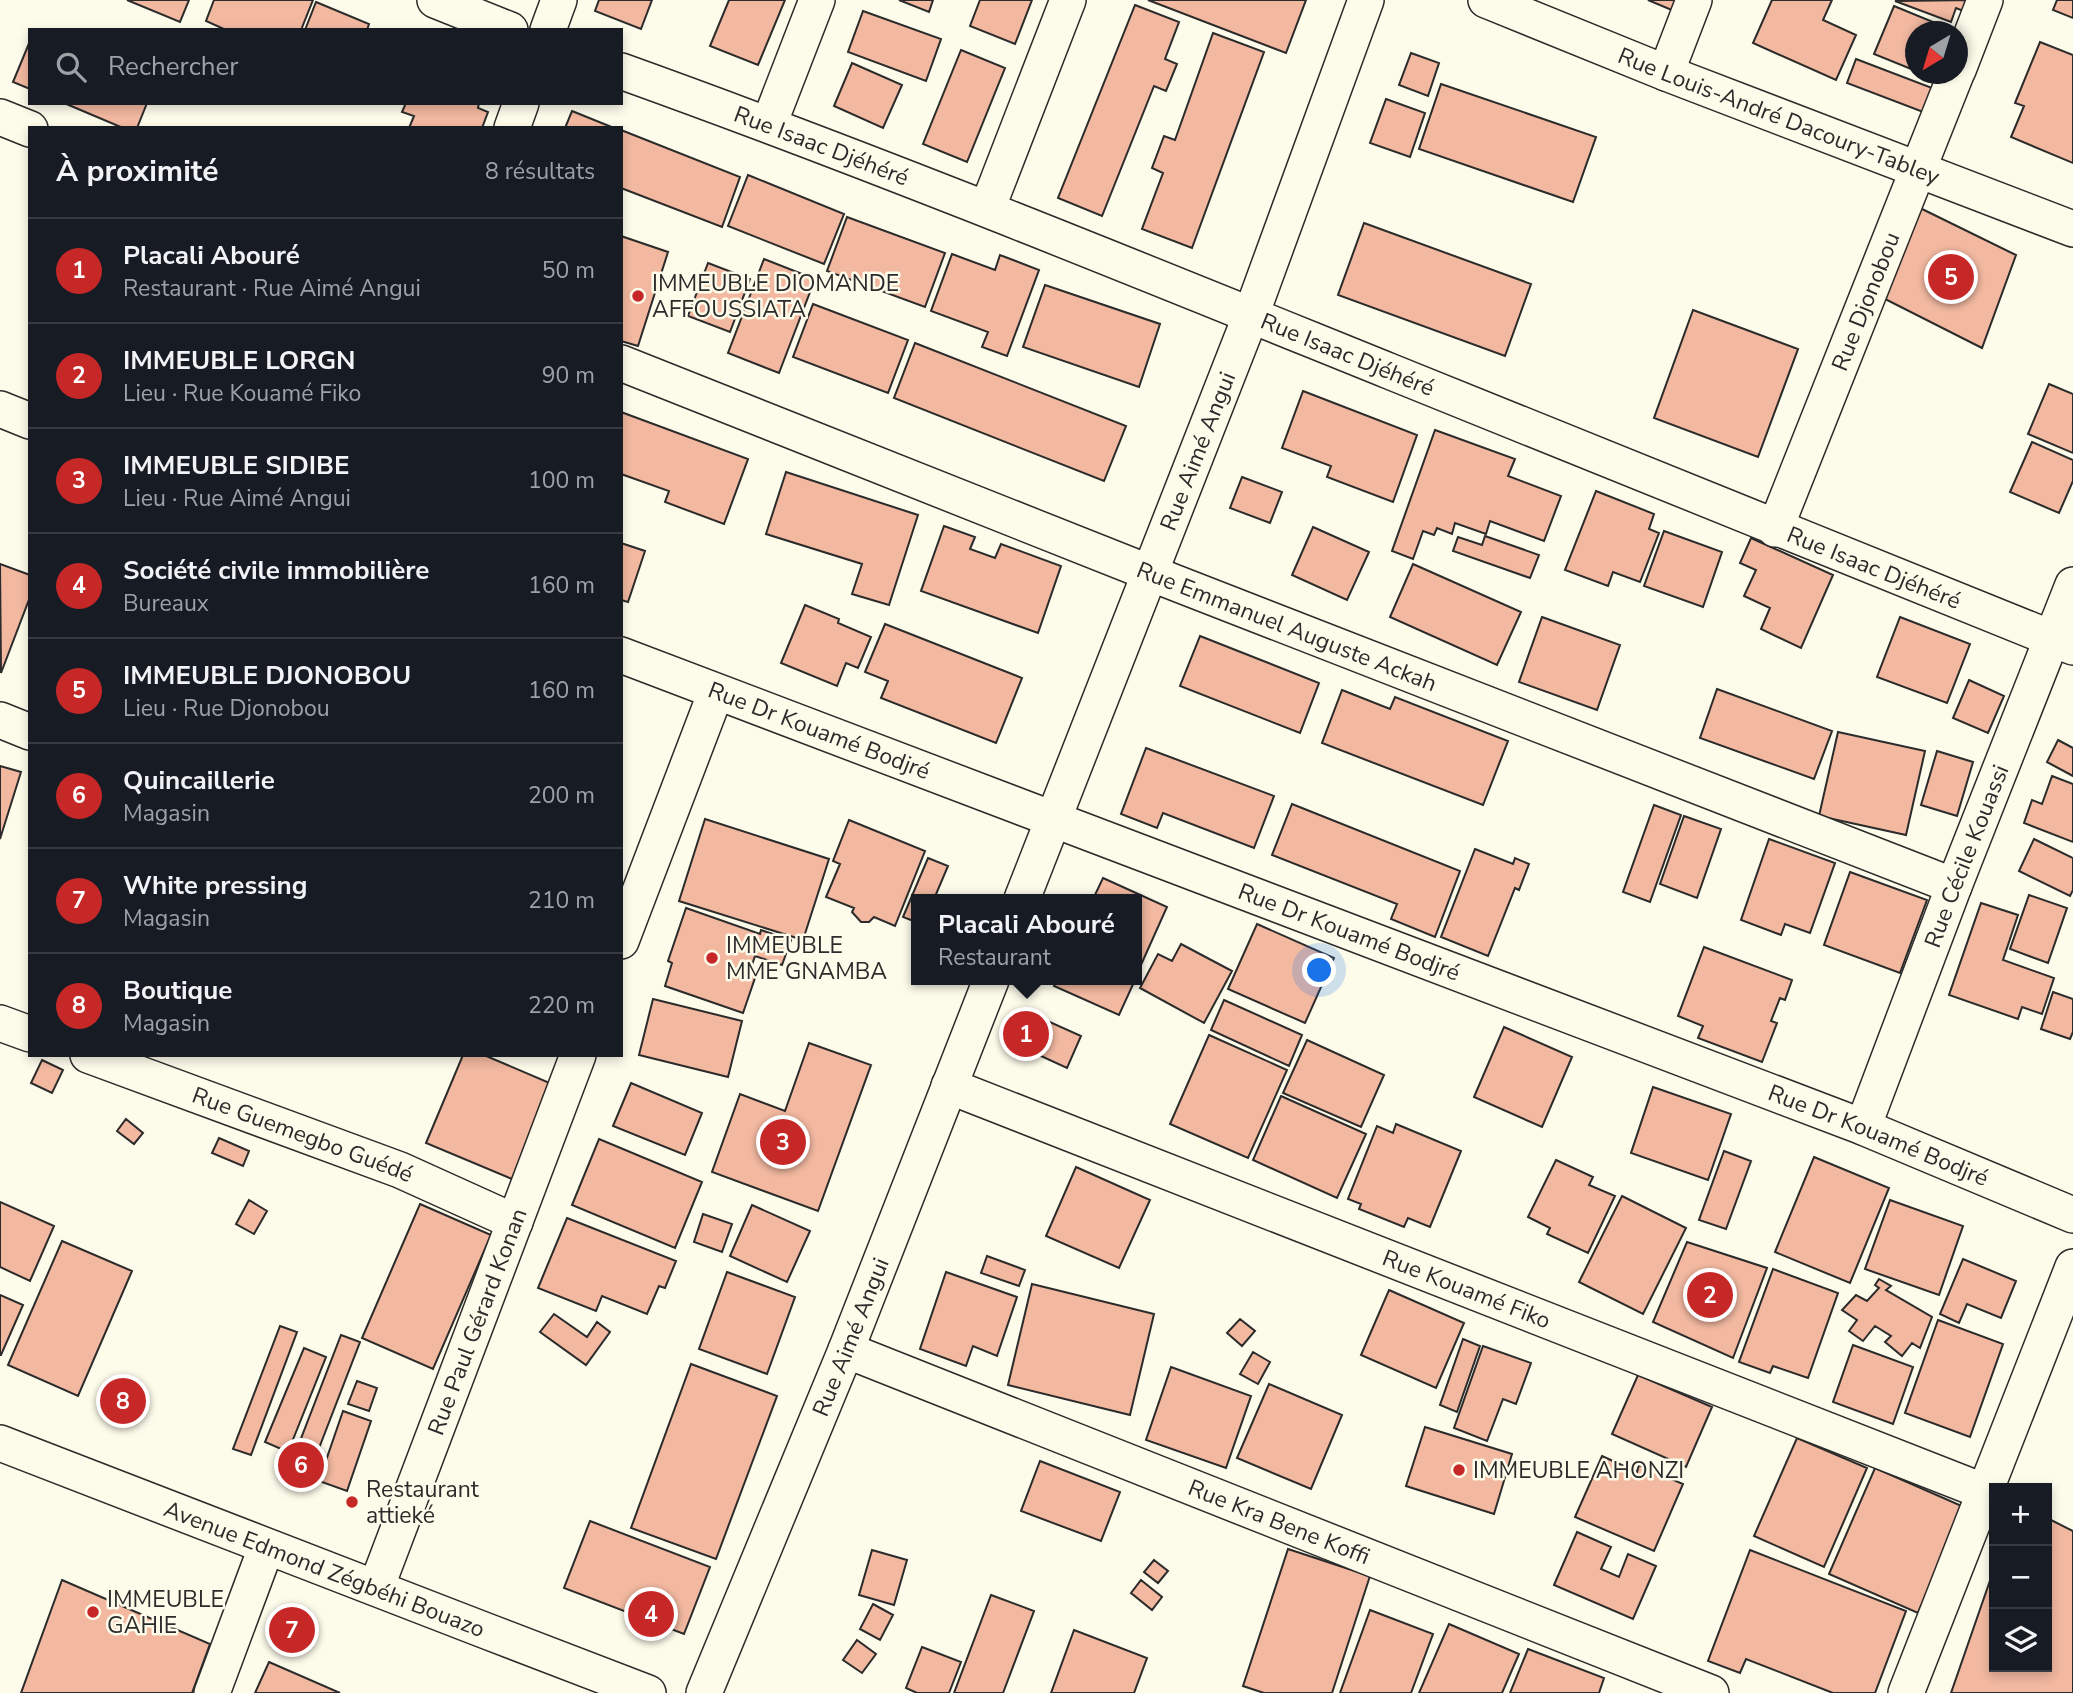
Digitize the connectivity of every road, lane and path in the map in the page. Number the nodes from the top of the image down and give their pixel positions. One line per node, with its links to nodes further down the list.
1 (435, 0): 9 (street)
2 (559, 0): 10 (street)
3 (817, 0): 17 (street)
4 (1068, 0): 21 (street)
5 (1366, 0): 23 (street, Rue Aimé Angui)
6 (1486, 0): 13 (street, Rue Louis-André Dacoury-Tabley)
7 (1694, 0): 13 (street)
8 (1985, 0): 11 (street, Rue Djonobou)
9 (505, 28)
10 (549, 28)
11 (1968, 44)
12 (623, 72): 17 (street, Rue Isaac Djéhéré)
13 (1666, 73): 20 (street, Rue Louis-André Dacoury-Tabley)
14 (1952, 84): 20 (street, Rue Djonobou)
15 (520, 105): 18 (street)
16 (0, 117): 19 (street)
17 (769, 124): 21 (street, Rue Isaac Djéhéré)
18 (513, 126)
19 (28, 128)
20 (1918, 171): 22 (street, Rue Louis-André Dacoury-Tabley); 27 (street, Rue Djonobou)
21 (987, 209): 23 (street, Rue Isaac Djéhéré)
22 (2073, 229)
23 (1251, 315): 27 (street, Rue Isaac Djéhéré); 28 (street, Rue Aimé Angui)
24 (623, 364): 28 (street, Rue Emmanuel Auguste Ackah)
25 (0, 409): 26 (street)
26 (28, 420)
27 (1775, 529): 30 (street, Rue Isaac Djéhéré)
28 (1150, 573): 35 (street, Rue Aimé Angui); 36 (street, Rue Emmanuel Auguste Ackah)
29 (2073, 585): 30 (street, Rue Cécile Kouassi)
30 (2063, 643): 36 (street, Rue Cécile Kouassi)
31 (623, 656): 32 (street, Rue Dr Kouamé Bodjré)
32 (716, 692): 35 (street, Rue Dr Kouamé Bodjré); 38 (street)
33 (0, 720): 34 (street)
34 (28, 731)
35 (1054, 819): 37 (street, Rue Aimé Angui); 45 (street, Rue Dr Kouamé Bodjré)
36 (1954, 886): 45 (street, Rue Cécile Kouassi)
37 (1024, 894)
38 (623, 936)
39 (988, 985): 44 (street, Rue Aimé Angui)
40 (0, 1023): 41 (street)
41 (28, 1033)
42 (93, 1057): 47 (street, Rue Guemegbo Guédé)
43 (577, 1057): 47 (street, Rue Paul Gérard Konan)
44 (949, 1086): 49 (street, Rue Aimé Angui); 51 (street, Rue Kouamé Fiko)
45 (1863, 1127): 46 (street, Rue Dr Kouamé Bodjré)
46 (2073, 1215)
47 (515, 1222): 53 (street, Rue Paul Gérard Konan)
48 (2073, 1267): 51 (street)
49 (846, 1350): 56 (street, Rue Aimé Angui); 57 (street, Rue Kra Bene Koffi)
50 (0, 1443): 52 (street, Avenue Edmond Zégbéhi Bouazo)
51 (1986, 1492): 58 (street)
52 (266, 1548): 53 (street, Avenue Edmond Zégbéhi Bouazo); 54 (street)
53 (376, 1588): 55 (street, Avenue Edmond Zégbéhi Bouazo)
54 (212, 1693)
55 (649, 1693)
56 (704, 1693)
57 (1711, 1693)
58 (1906, 1693)

